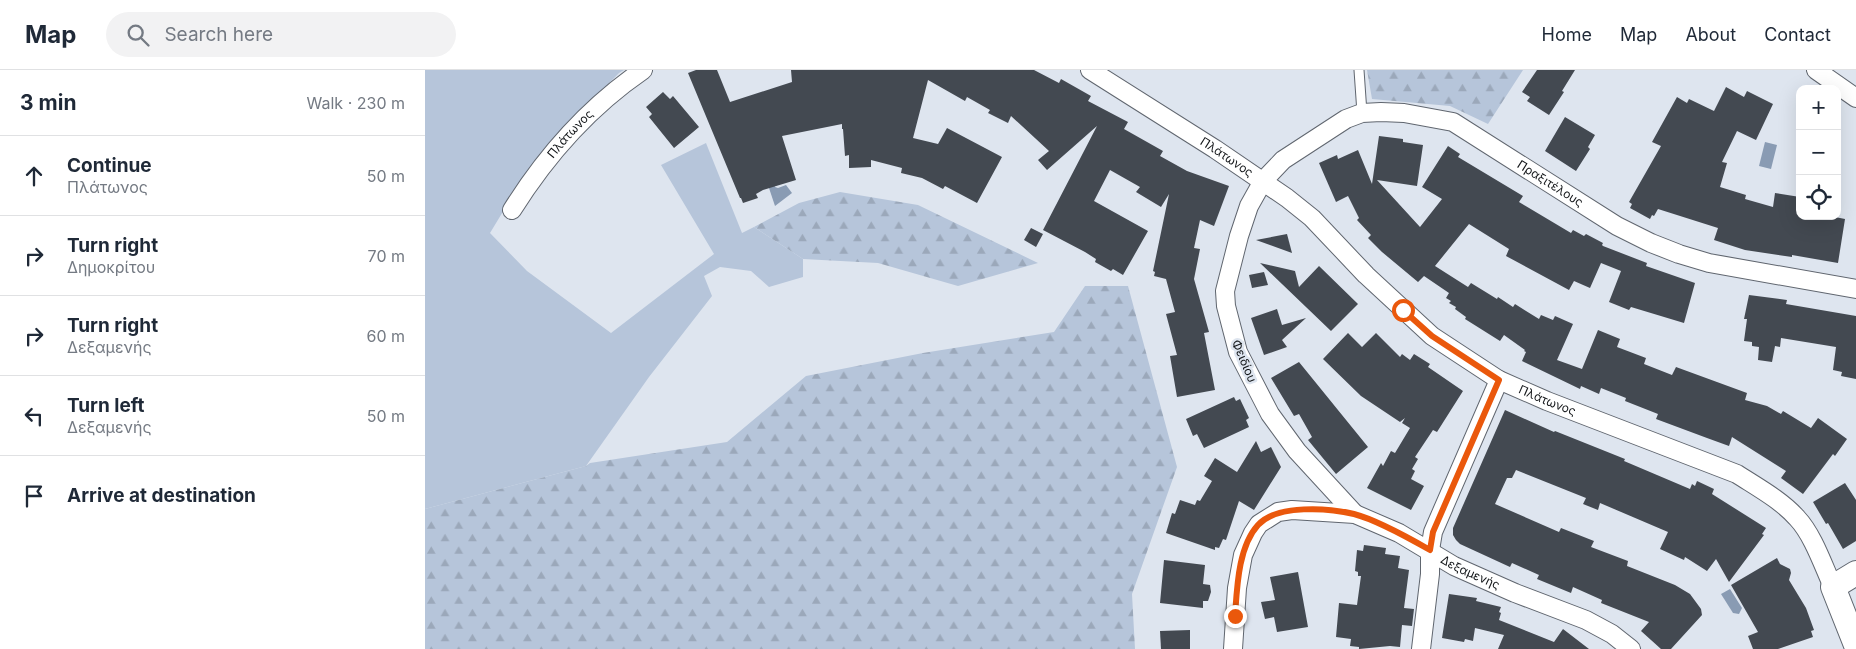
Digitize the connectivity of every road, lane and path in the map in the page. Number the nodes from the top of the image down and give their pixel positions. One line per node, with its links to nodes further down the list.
1 (643, 70): 8 (street, Πλάτωνος)
2 (1090, 70): 7 (street, Πλάτωνος)
3 (1359, 70): 6 (lane)
4 (1816, 70): 5 (street)
5 (1856, 98)
6 (1362, 113): 7 (street, Πραξιτέλους); 9 (street, Πραξιτέλους)
7 (1263, 181): 10 (street, Πλάτωνος); 11 (street, Φειδίου)
8 (512, 210)
9 (1856, 289)
10 (1499, 380): 12 (street); 14 (street, Πλάτωνος)
11 (1355, 514): 12 (street, Δεξαμενής); 16 (street, Δεξαμενής)
12 (1430, 550): 17 (street); 18 (street, Δεξαμενής)
13 (1856, 573): 14 (street)
14 (1833, 587): 15 (street, Πλάτωνος)
15 (1856, 645)
16 (1233, 649)
17 (1421, 649)
18 (1631, 649)

